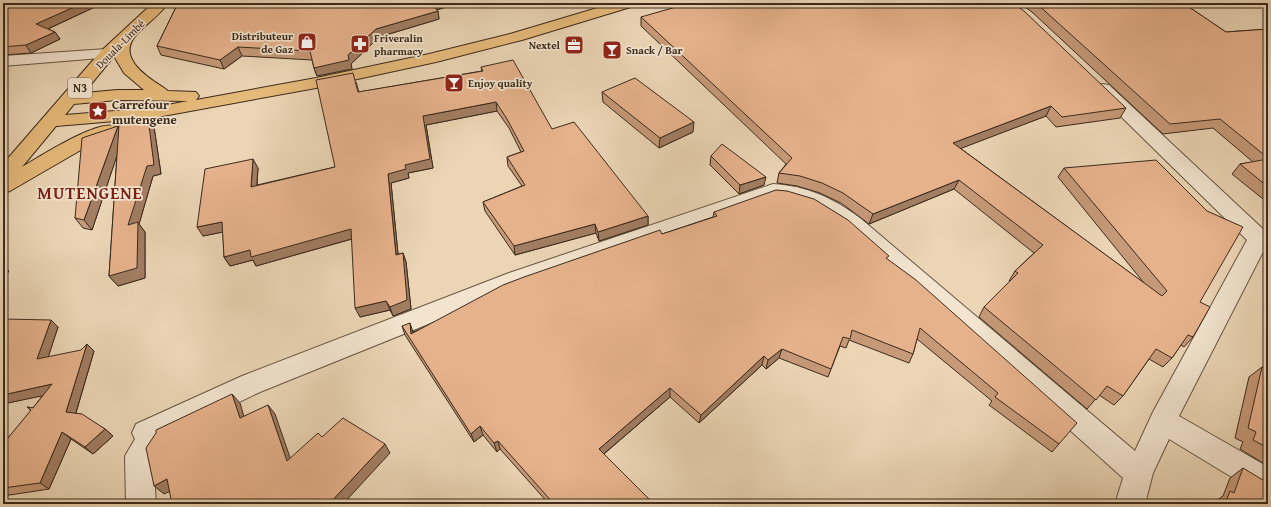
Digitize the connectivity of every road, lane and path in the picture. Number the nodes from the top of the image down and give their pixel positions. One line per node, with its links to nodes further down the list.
1 (161, 3): 3 (highway, Douala-Limbé / N3)
2 (629, 3): 8 (highway)
3 (128, 35): 4 (highway, Douala-Limbé / N3); 7 (highway)
4 (107, 54): 5 (street); 9 (highway, Douala-Limbé / N3)
5 (3, 61)
6 (1091, 78): 14 (street)
7 (163, 95): 8 (highway); 9 (highway)
8 (229, 98): 10 (highway)
9 (70, 99): 11 (highway, Douala-Limbé / N3)
10 (152, 113): 11 (highway); 13 (highway)
11 (52, 121): 12 (highway, Douala-Limbé / N3)
12 (3, 177)
13 (3, 186)
14 (1264, 238): 15 (street)
15 (1164, 421): 16 (street); 17 (street)
16 (1139, 473): 18 (street); 19 (street)
17 (1268, 483)
18 (141, 504)
19 (1130, 504)

